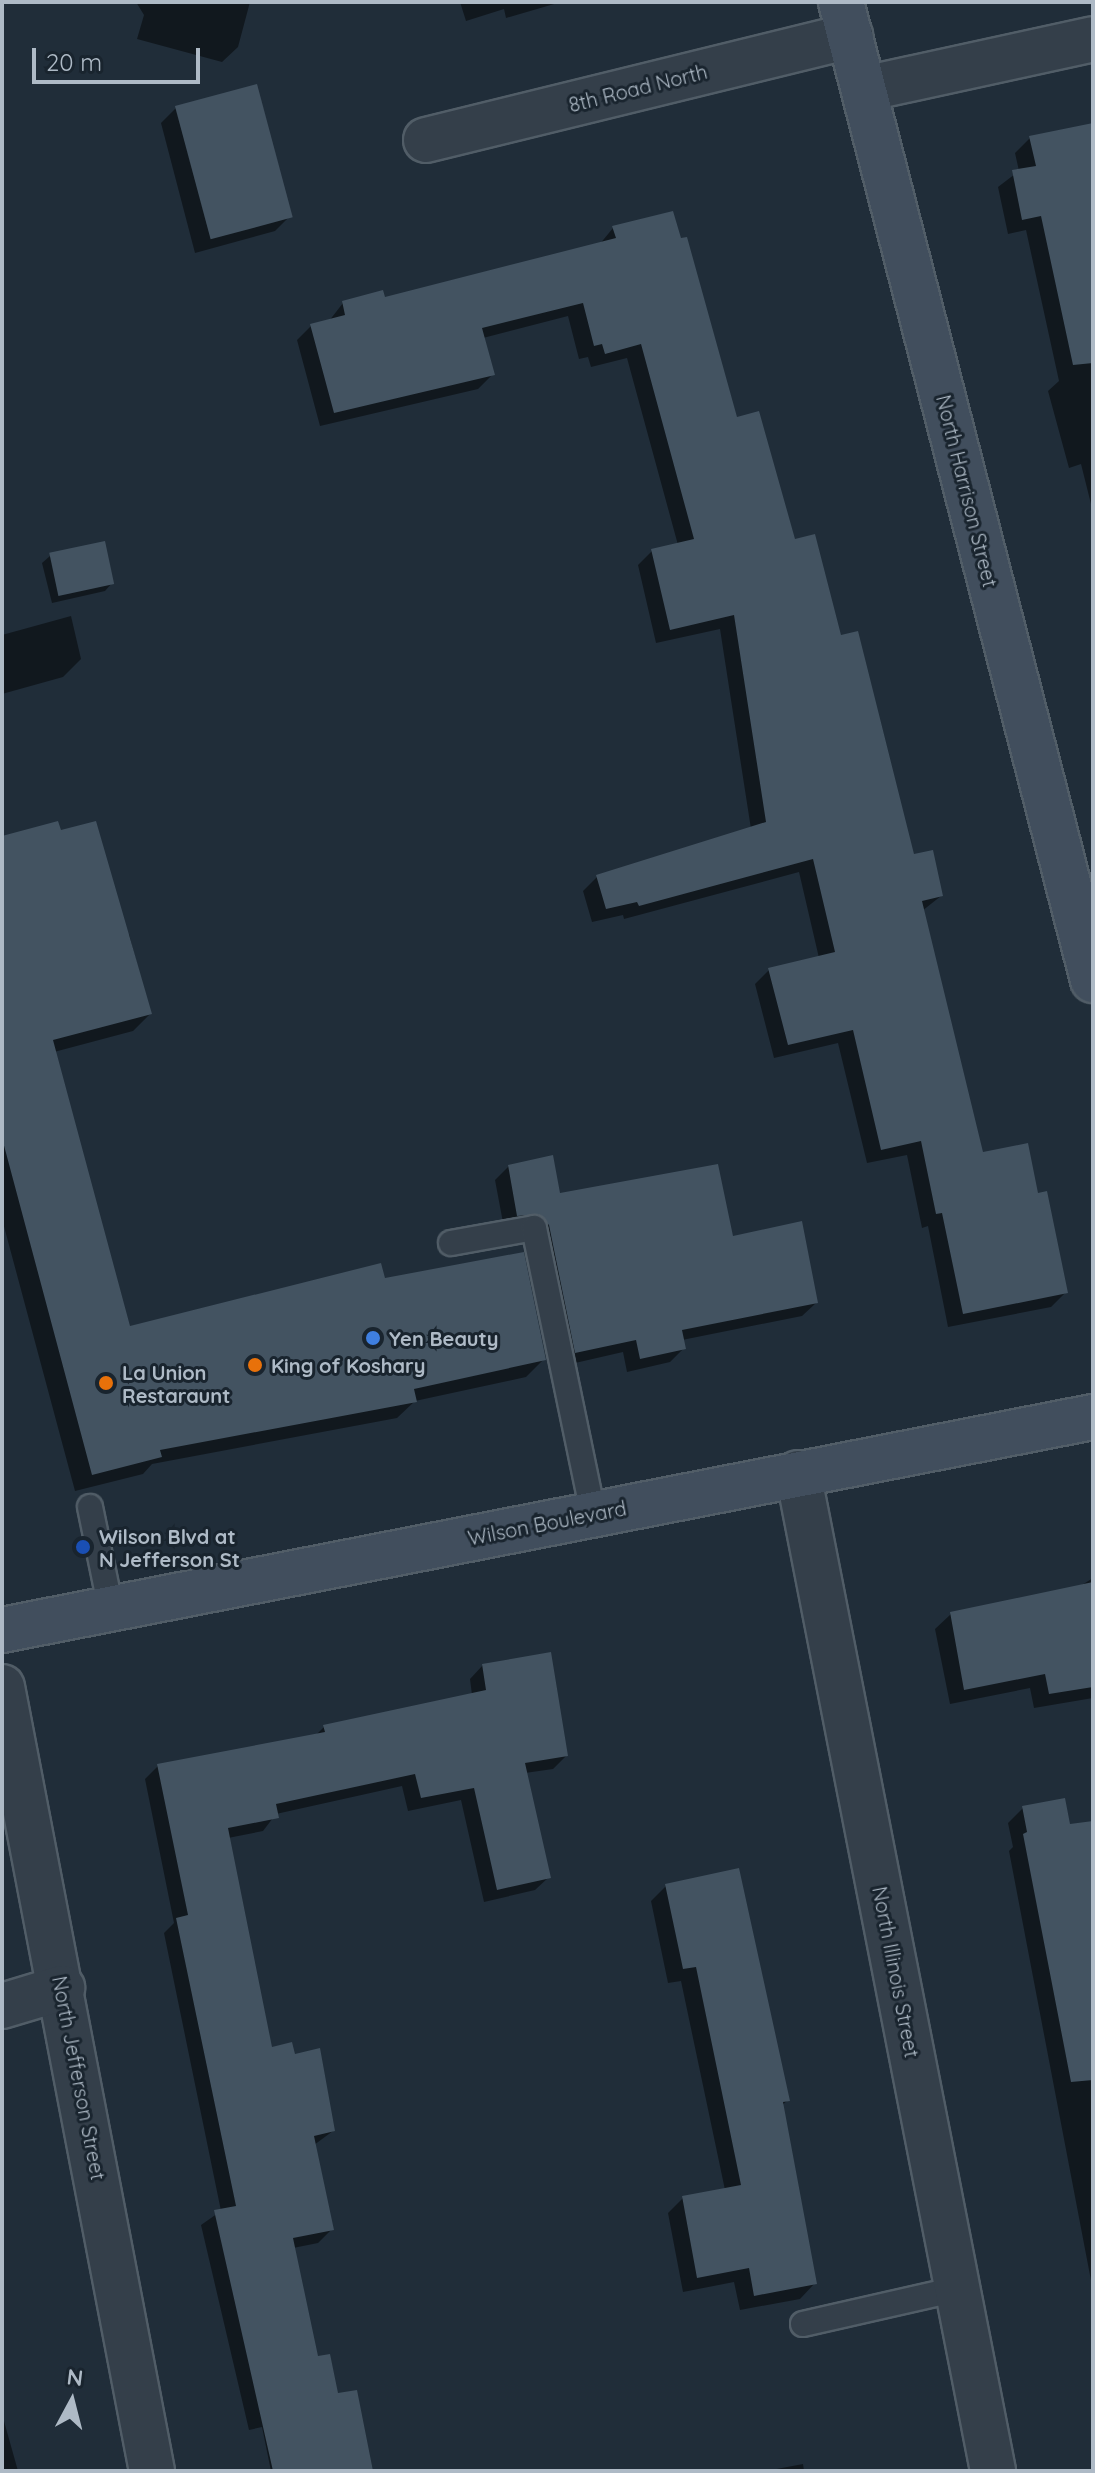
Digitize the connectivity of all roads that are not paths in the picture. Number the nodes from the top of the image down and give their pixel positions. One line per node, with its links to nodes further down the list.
1 (846, 19): 3 (main road, North Harrison Street); 4 (street, 8th Road North)
2 (1093, 39): 3 (street)
3 (864, 89): 5 (main road, North Harrison Street)
4 (426, 140)
5 (1093, 980)
6 (451, 1243): 10 (lane)
7 (1093, 1417): 8 (main road, Wilson Boulevard)
8 (798, 1473): 10 (main road, Wilson Boulevard); 16 (street, North Illinois Street)
9 (90, 1507): 11 (lane)
10 (593, 1514): 11 (main road, Wilson Boulevard)
11 (111, 1609): 12 (main road, Wilson Boulevard)
12 (2, 1630)
13 (2, 1687): 14 (street, North Jefferson Street)
14 (62, 1988): 15 (street); 18 (street, North Jefferson Street)
15 (2, 2006)
16 (957, 2289): 17 (lane); 19 (street, North Illinois Street)
17 (803, 2324)
18 (152, 2471)
19 (993, 2471)

